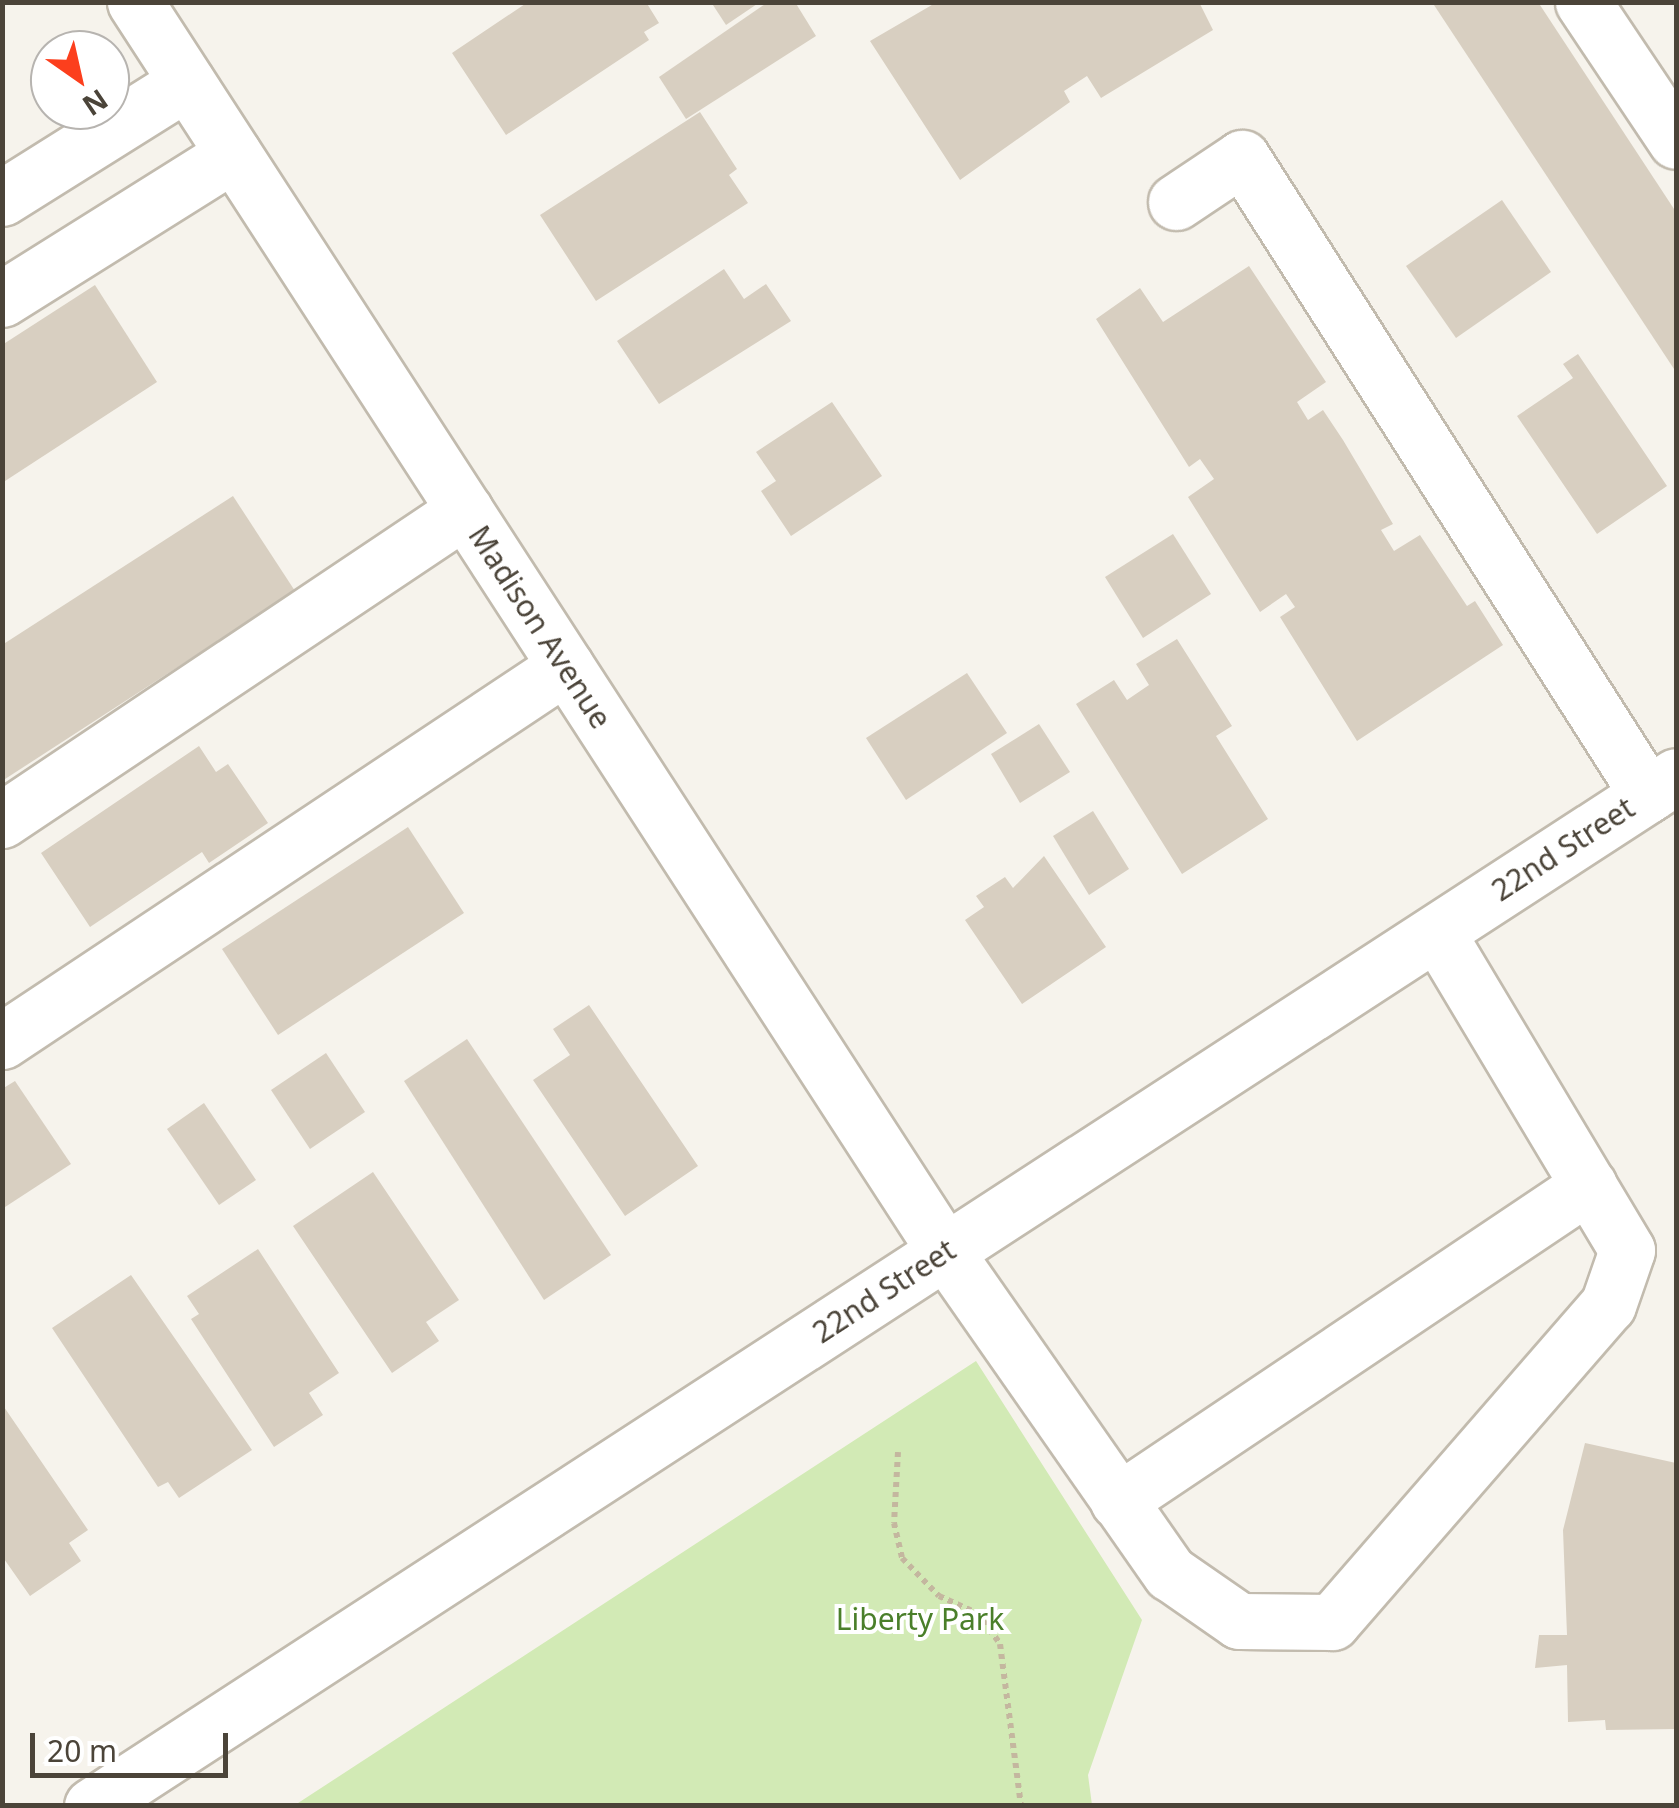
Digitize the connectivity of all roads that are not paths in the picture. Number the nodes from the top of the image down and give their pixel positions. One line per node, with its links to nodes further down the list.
1 (135, 2): 3 (street, Madison Avenue)
2 (1583, 2): 4 (street)
3 (187, 82): 5 (street, Madison Avenue); 6 (street)
4 (1667, 127)
5 (234, 154): 8 (street); 9 (street, Madison Avenue)
6 (2, 198)
7 (1176, 202): 11 (street)
8 (2, 299)
9 (465, 510): 10 (street, Madison Avenue); 12 (street)
10 (566, 666): 14 (street); 16 (street, Madison Avenue)
11 (1662, 785): 13 (street, 22nd Street)
12 (2, 820)
13 (1437, 932): 15 (street, Madison Avenue); 16 (street, 22nd Street)
14 (2, 1040)
15 (1589, 1186): 17 (street); 17 (street, Madison Avenue)
16 (945, 1251): 17 (street, Madison Avenue); 18 (street, 22nd Street)
17 (1118, 1500)
18 (92, 1806)

